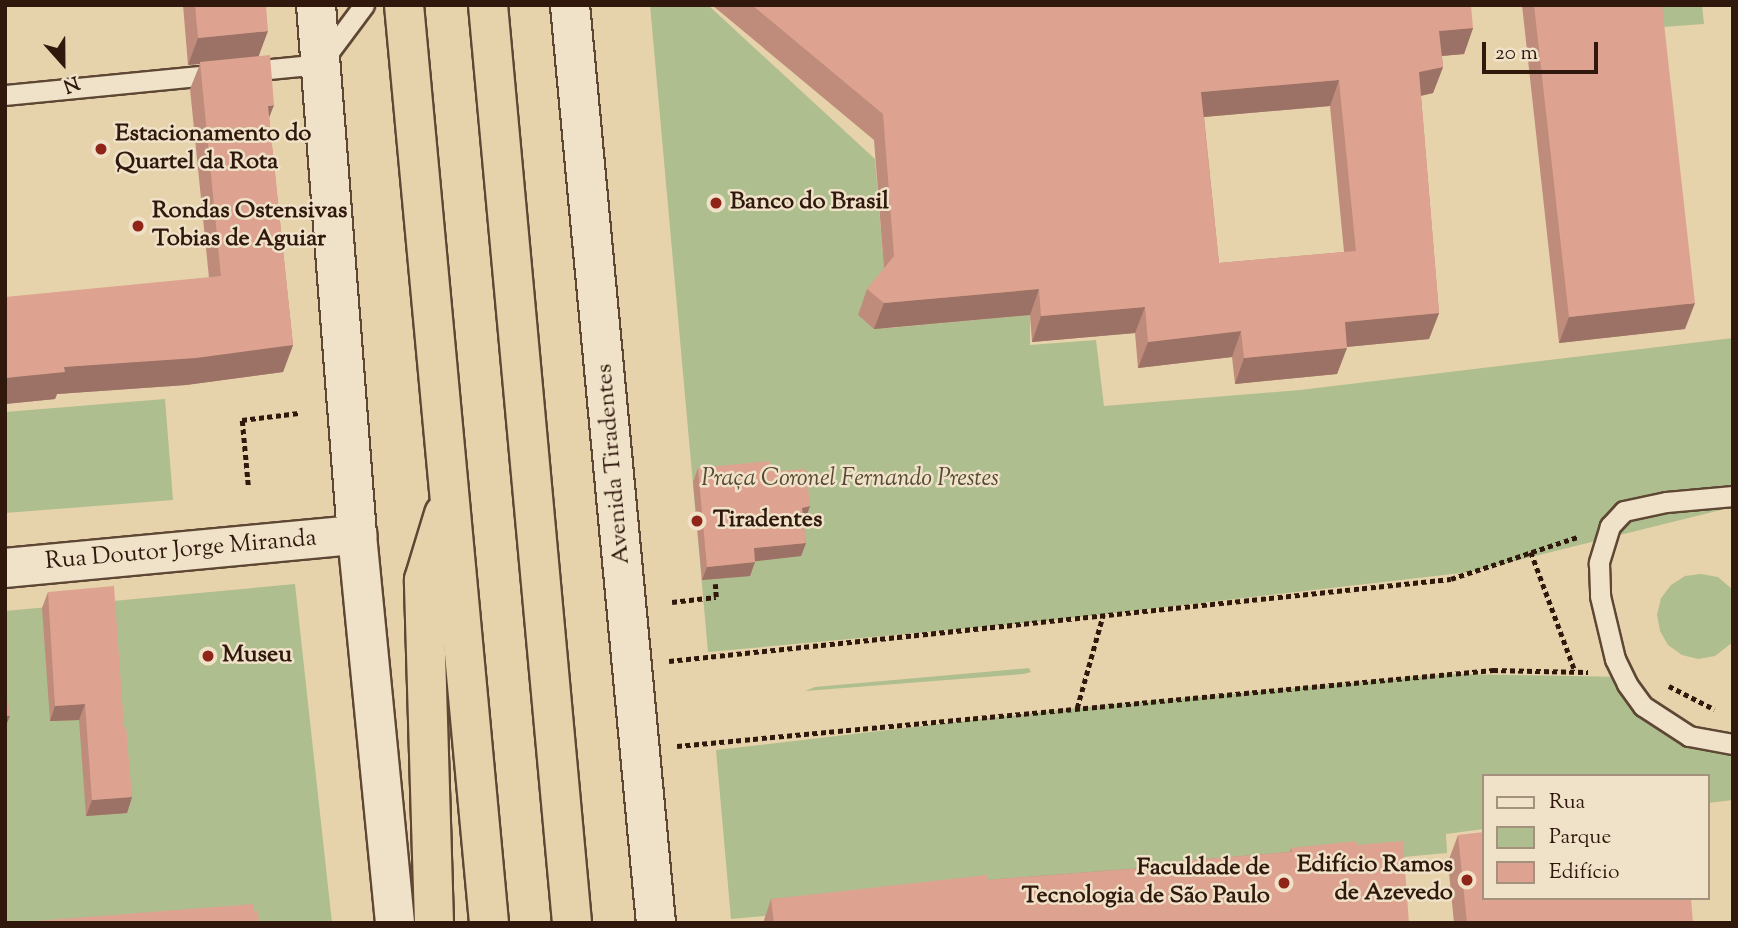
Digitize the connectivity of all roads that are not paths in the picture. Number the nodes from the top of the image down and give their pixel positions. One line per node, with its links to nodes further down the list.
1 (316, 5): 6 (main road)
2 (364, 5): 6 (lane)
3 (404, 5): 9 (highway)
4 (488, 5): 16 (highway)
5 (570, 5): 17 (main road, Avenida Tiradentes)
6 (320, 64): 7 (lane); 10 (main road)
7 (5, 95)
8 (1733, 496): 12 (lane)
9 (448, 502): 14 (highway); 15 (highway)
10 (357, 535): 11 (main road, Rua Doutor Jorge Miranda); 13 (main road)
11 (5, 568)
12 (1733, 744)
13 (395, 923)
14 (434, 923)
15 (489, 923)
16 (572, 923)
17 (656, 923)

